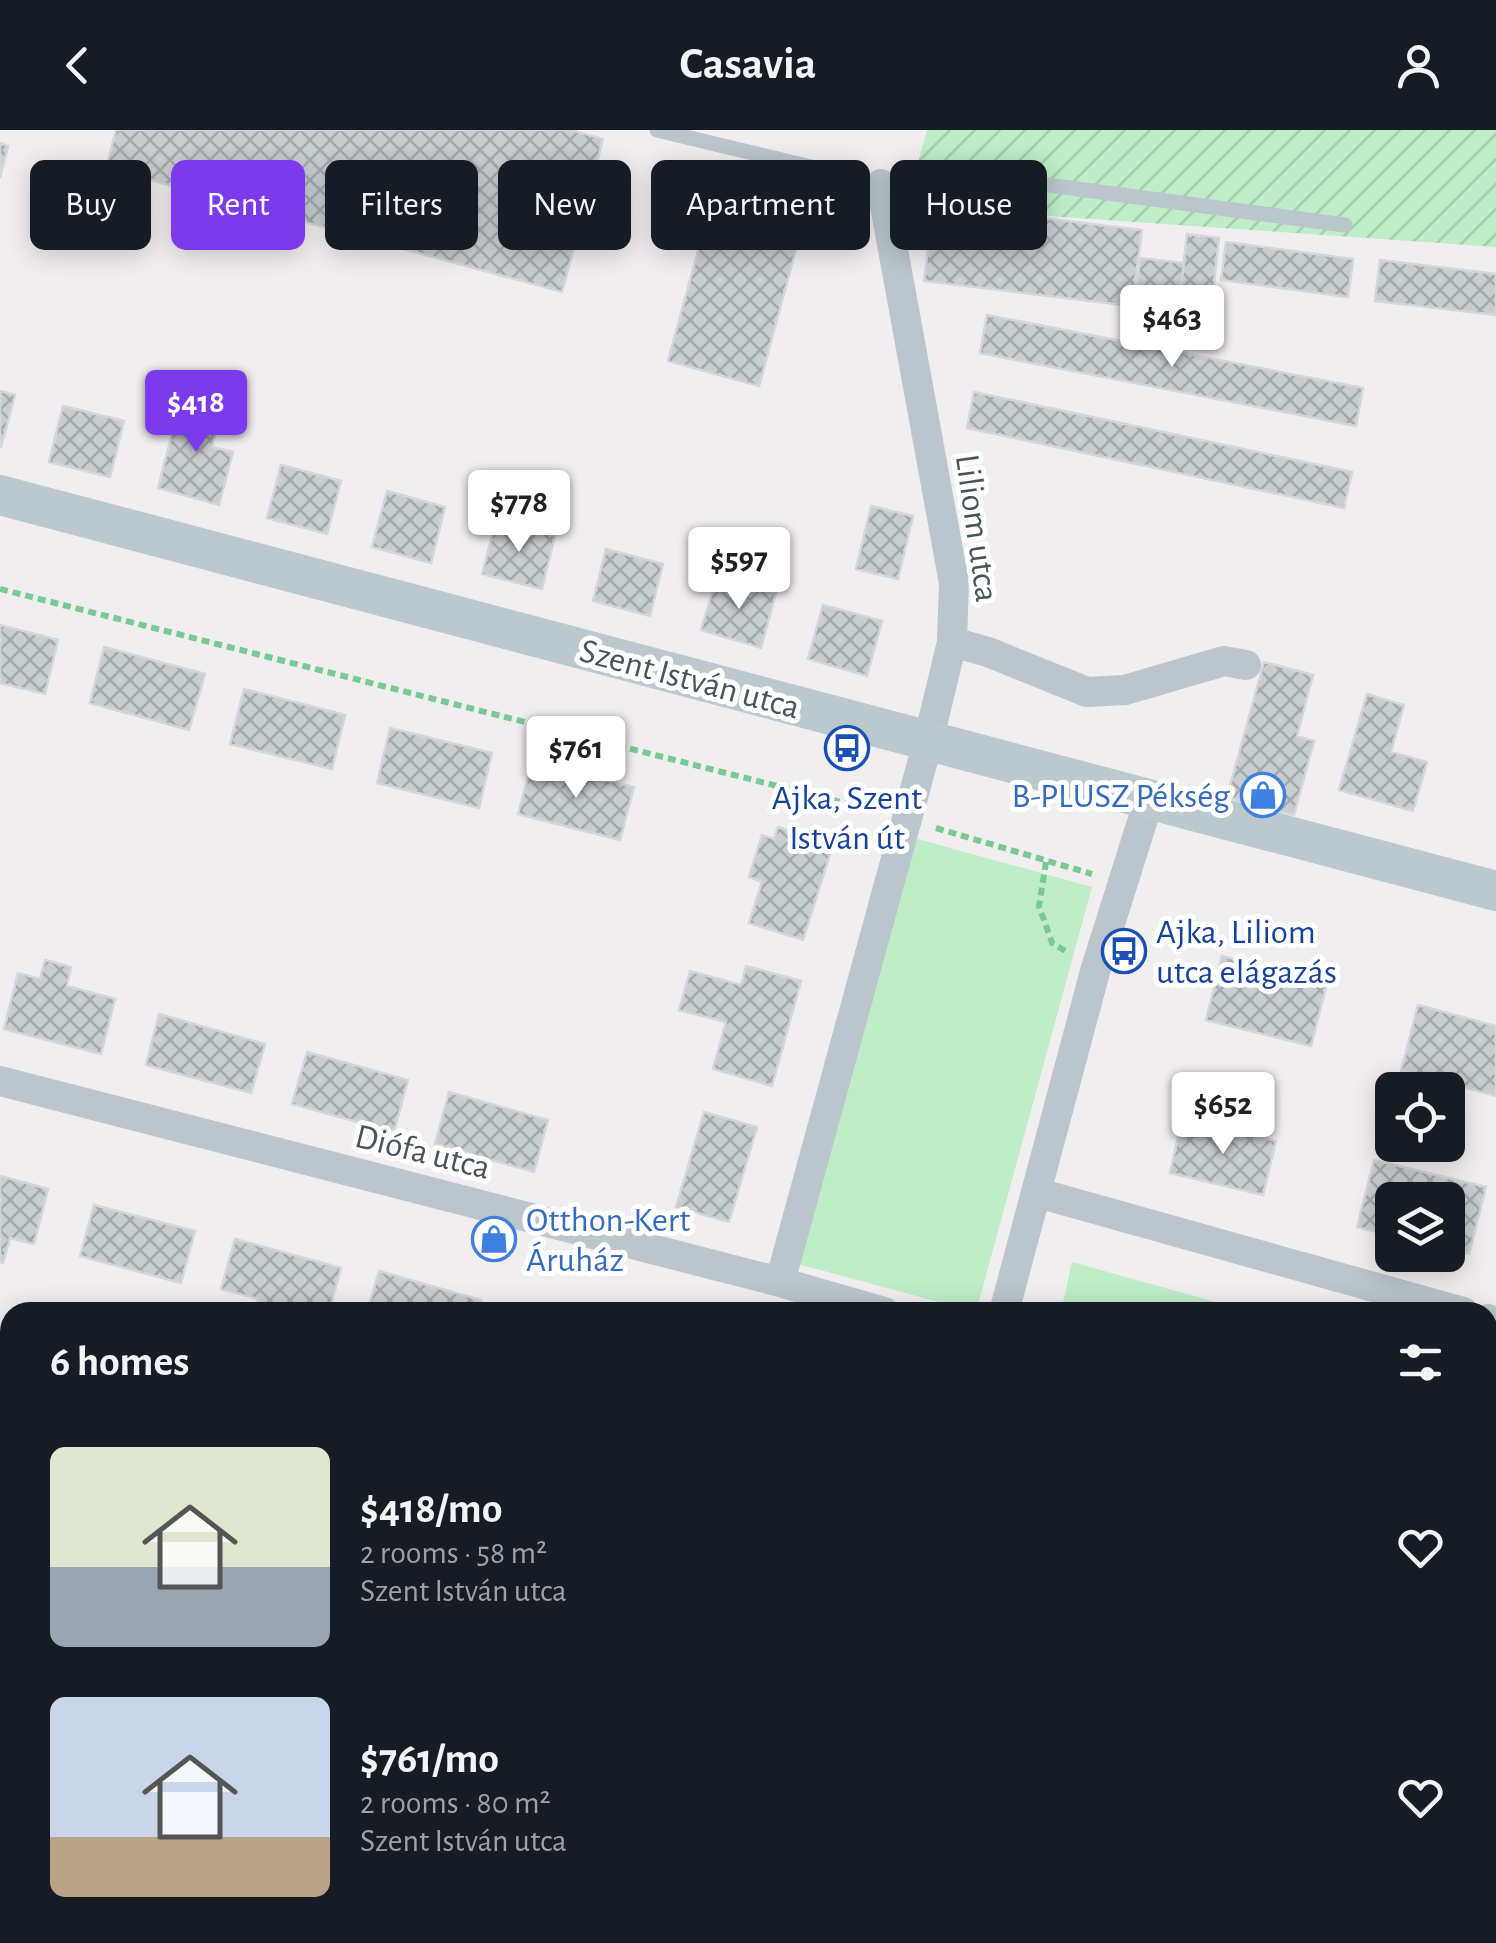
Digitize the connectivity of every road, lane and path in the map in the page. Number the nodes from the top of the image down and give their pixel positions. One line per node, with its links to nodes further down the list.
1 (656, 130): 3 (lane)
2 (728, 130): 3 (lane)
3 (722, 148): 4 (lane)
4 (881, 184): 5 (lane); 8 (street, Liliom utca)
5 (1345, 225)
6 (0, 494): 10 (main road, Szent István utca)
7 (0, 589): 12 (path)
8 (952, 642): 9 (street); 10 (street, Liliom utca)
9 (1246, 664)
10 (928, 742): 11 (main road, Szent István utca); 12 (street, Liliom utca)
11 (1150, 800): 14 (street); 15 (main road, Szent István utca)
12 (906, 818): 13 (path); 19 (street, Liliom utca)
13 (1046, 862): 14 (path); 16 (path)
14 (1125, 884): 16 (street)
15 (1496, 891)
16 (1096, 968): 18 (street)
17 (0, 1081): 19 (street, Diófa utca)
18 (1038, 1193): 21 (street); 22 (street)
19 (780, 1282): 20 (street, Diófa utca)
20 (849, 1302)
21 (1007, 1302)
22 (1428, 1302)

